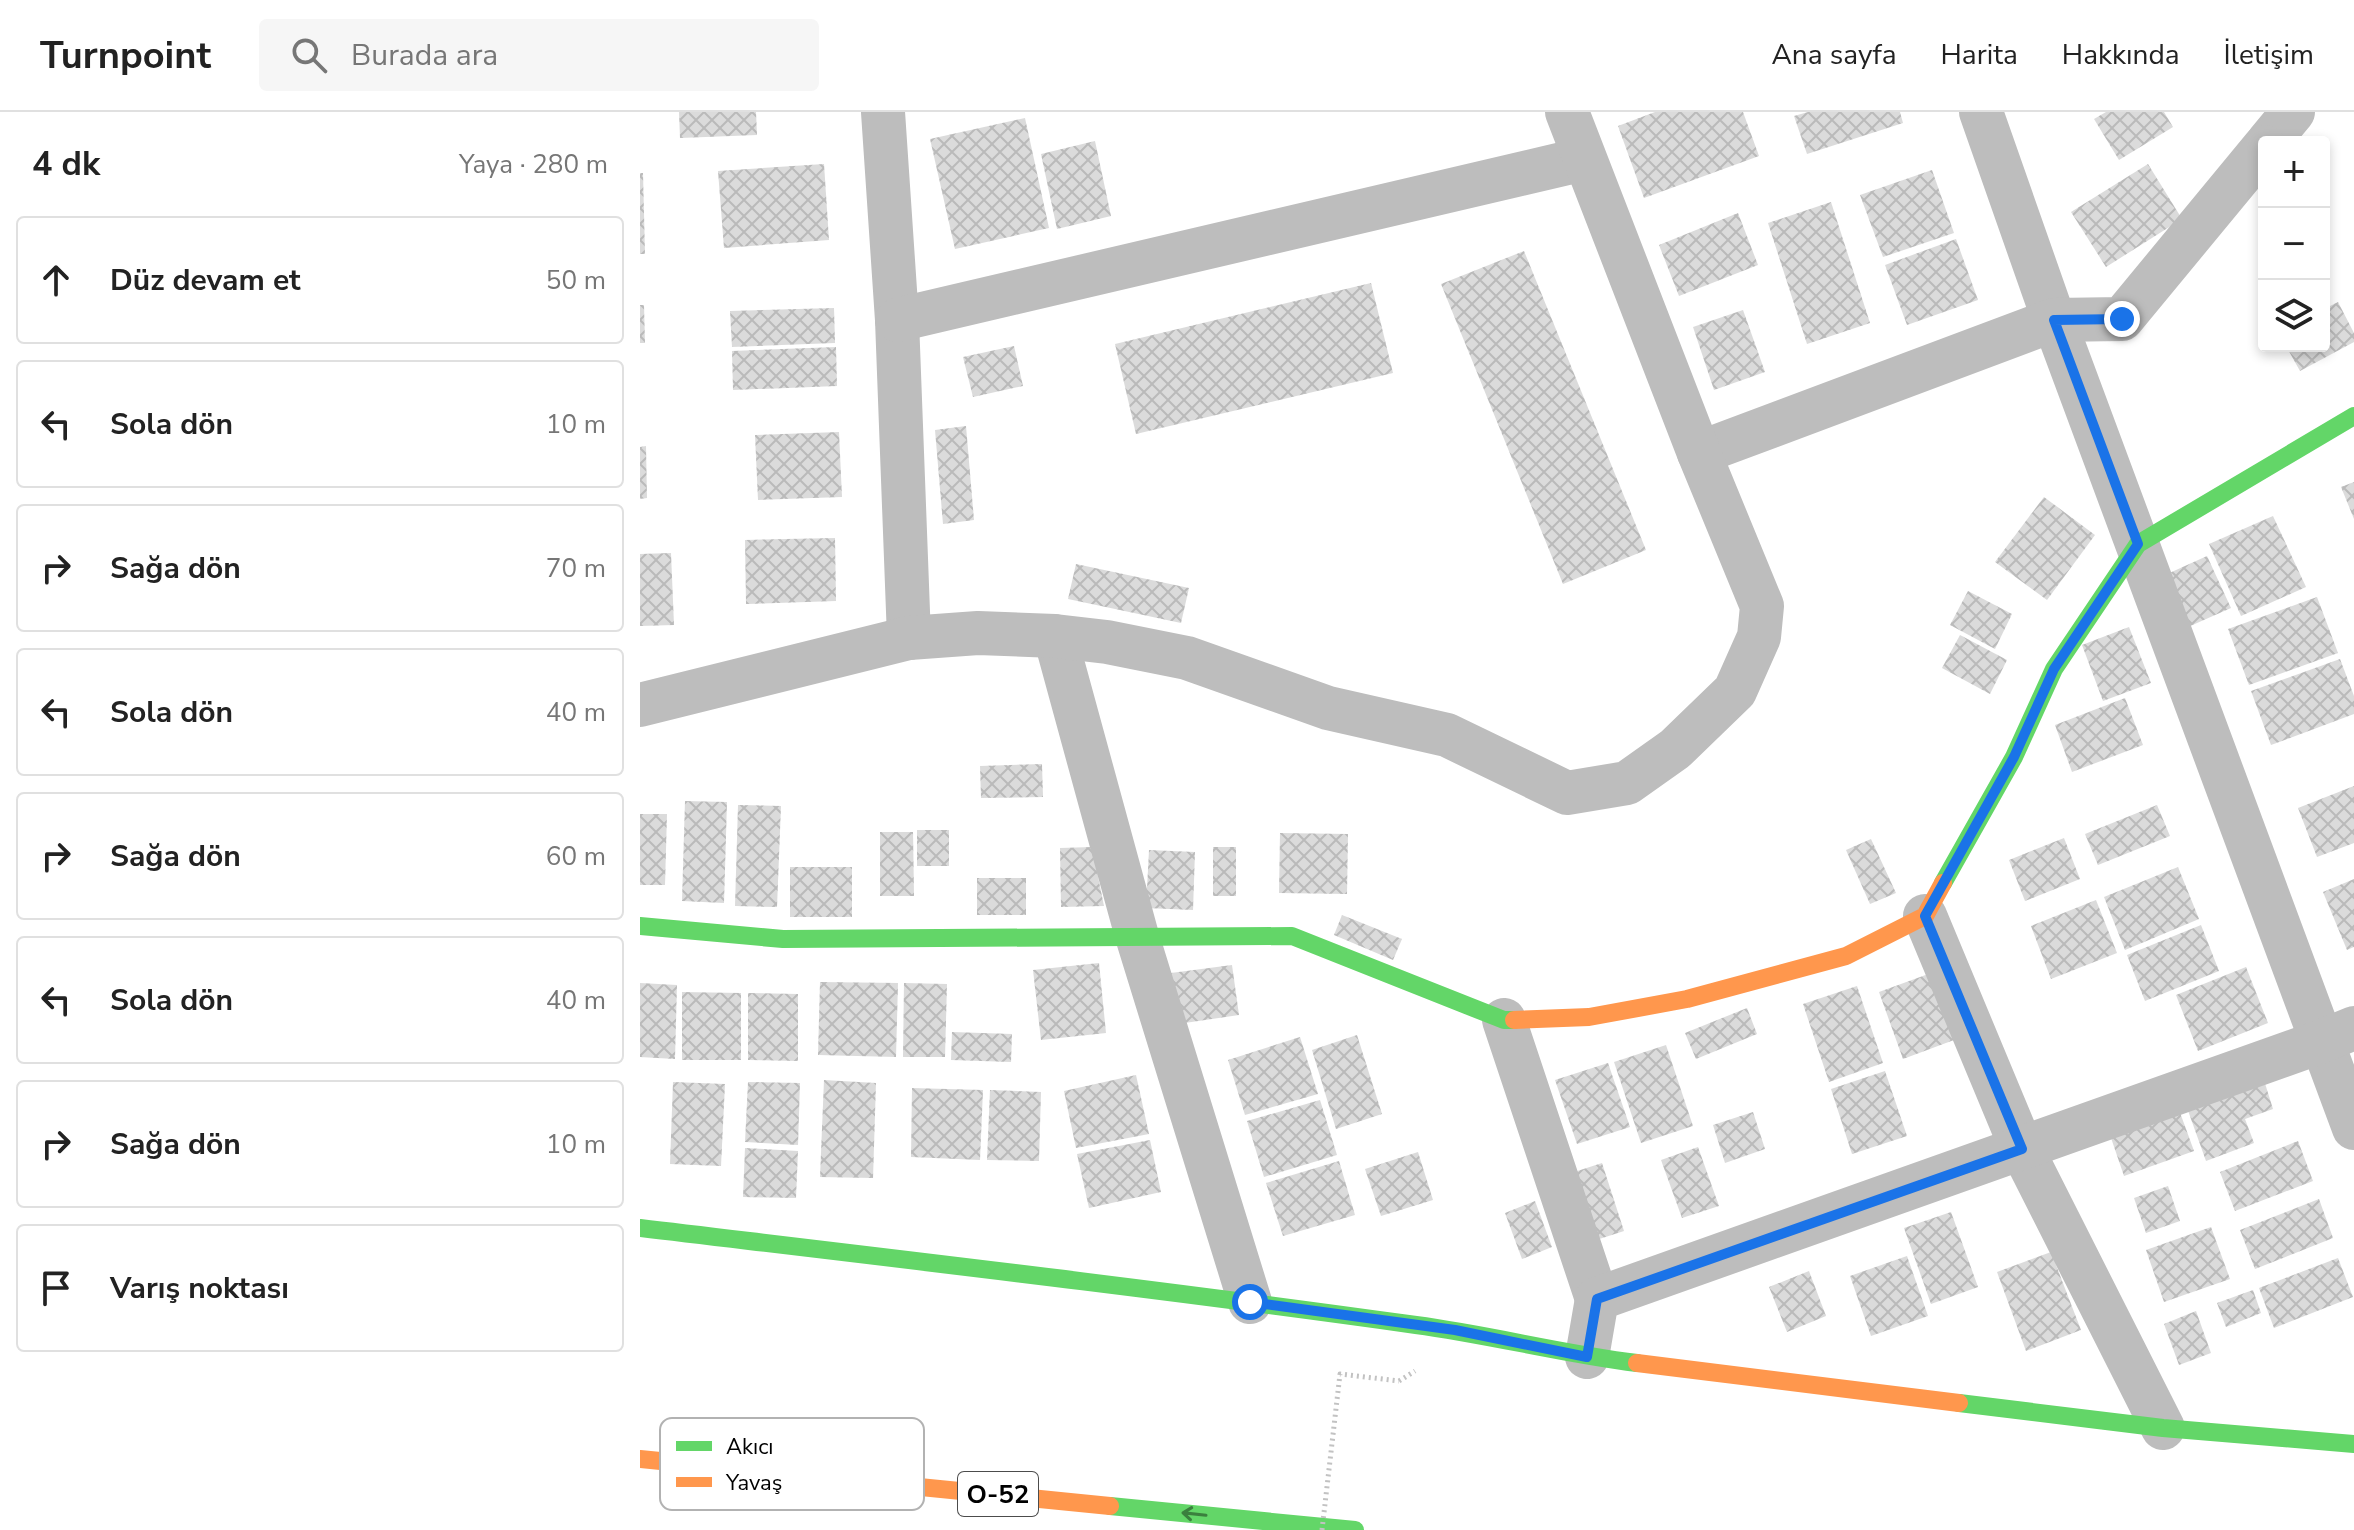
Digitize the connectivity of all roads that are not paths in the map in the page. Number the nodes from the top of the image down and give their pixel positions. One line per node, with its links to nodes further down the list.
1 (883, 112): 8 (street)
2 (1567, 112): 7 (street)
3 (1981, 112): 9 (street)
4 (2293, 112): 5 (street)
5 (2273, 136)
6 (2258, 154): 9 (street)
7 (1584, 159): 8 (street); 11 (street)
8 (897, 320): 14 (street)
9 (2054, 320): 11 (street); 12 (street)
10 (2354, 416): 12 (main road)
11 (1699, 453): 13 (street)
12 (2138, 544): 16 (main road); 20 (street)
13 (1055, 636): 14 (street); 18 (street)
14 (909, 638): 15 (street)
15 (640, 705)
16 (1925, 916): 19 (main road); 22 (street)
17 (640, 926): 18 (main road)
18 (1137, 936): 19 (main road); 25 (street)
19 (1504, 1020): 24 (street)
20 (2337, 1035): 21 (street); 22 (street)
21 (2354, 1128)
22 (2022, 1149): 24 (street); 27 (street)
23 (640, 1228): 25 (main road)
24 (1597, 1299): 26 (street)
25 (1250, 1302): 26 (main road)
26 (1587, 1357): 27 (main road)
27 (2163, 1428): 28 (main road)
28 (2354, 1444)
29 (640, 1459): 30 (main road, O-52, one-way to 29)
30 (660, 1461)
31 (924, 1487): 32 (main road, O-52, one-way to 31)
32 (1355, 1530)

